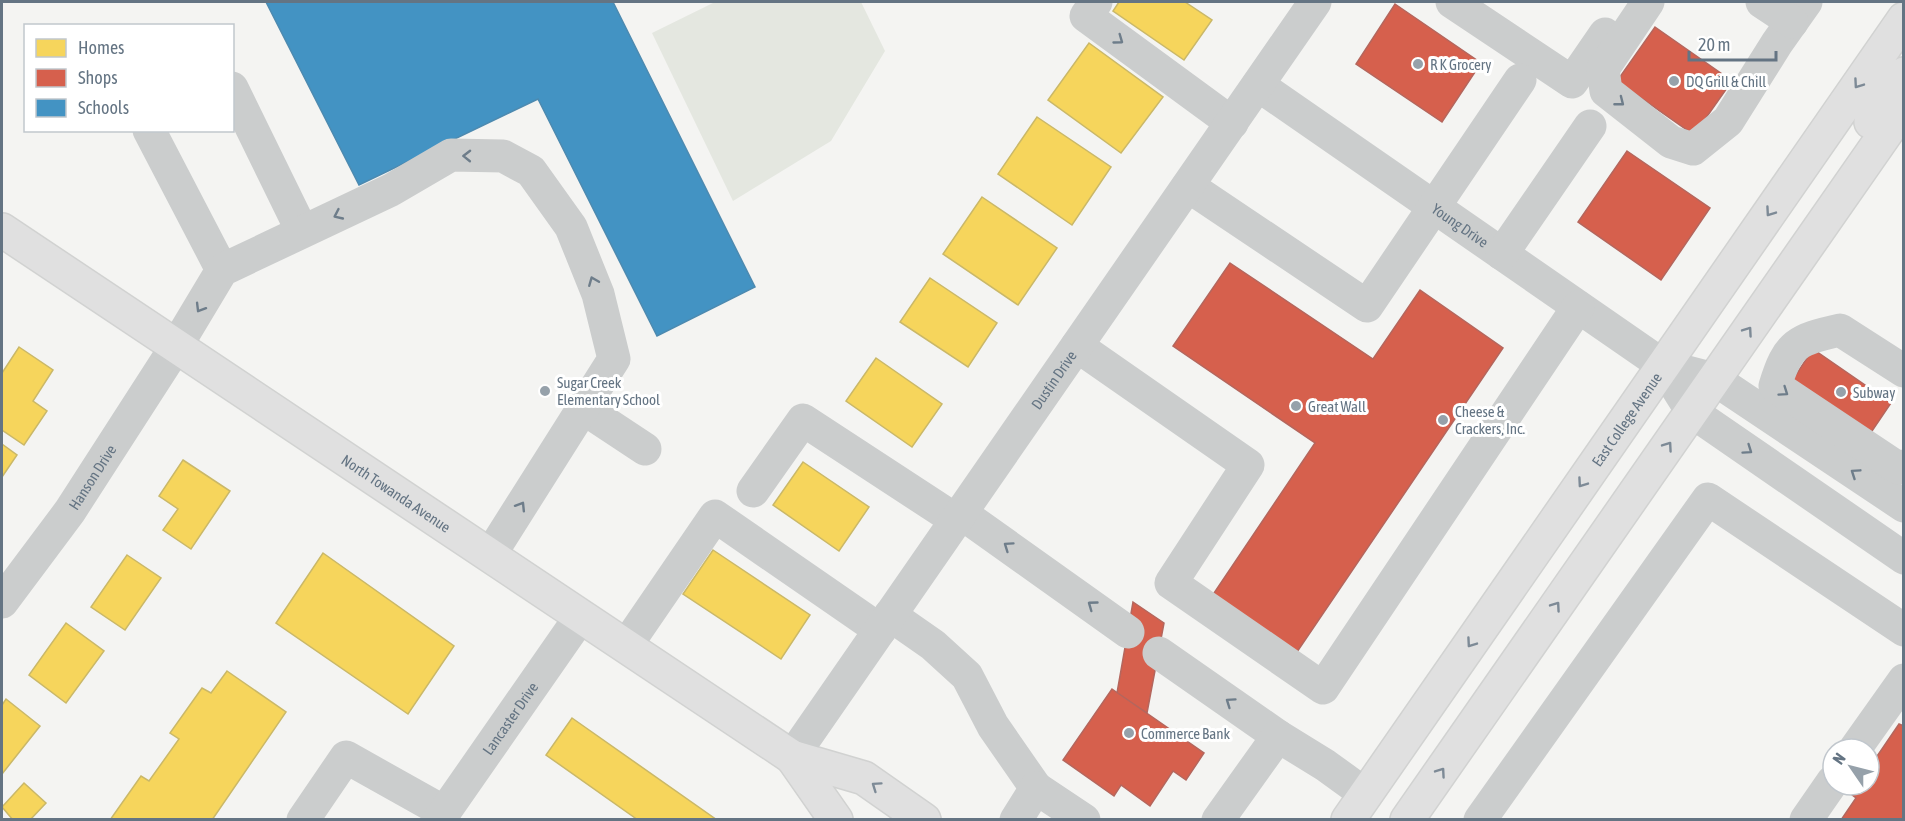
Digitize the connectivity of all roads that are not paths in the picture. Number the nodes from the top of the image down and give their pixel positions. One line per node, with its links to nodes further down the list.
1 (1096, 2): 14 (street, one-way to 14)
2 (1315, 2): 11 (street, Dustin Drive)
3 (1452, 2): 4 (street)
4 (1628, 2)
5 (1648, 2): 7 (street, one-way to 7)
6 (1762, 2): 7 (street)
7 (1799, 12)
8 (1904, 19): 27 (main road, East College Avenue, one-way to 27)
9 (1904, 74): 19 (main road)
10 (1520, 80): 18 (street)
11 (1258, 85): 14 (street, Dustin Drive); 18 (street, Young Drive)
12 (234, 92): 21 (street)
13 (1904, 107): 19 (main road)
14 (1232, 123): 17 (street, Dustin Drive)
15 (1590, 126): 22 (street)
16 (149, 132): 23 (street)
17 (1188, 186): 18 (street); 26 (street, Dustin Drive)
18 (1433, 206): 22 (street, Young Drive)
19 (1821, 226): 29 (main road, one-way to 19)
20 (2, 230): 25 (main road, North Towanda Avenue)
21 (302, 231): 23 (street); 30 (street, one-way to 21)
22 (1502, 254): 24 (street, Young Drive)
23 (222, 270): 25 (street, Hanson Drive, one-way to 25)
24 (1578, 307): 26 (street); 27 (street, Young Drive)
25 (177, 345): 38 (main road, North Towanda Avenue); 40 (street, Hanson Drive)
26 (1077, 346): 36 (street, Dustin Drive)
27 (1664, 366): 29 (street); 31 (street); 53 (main road, East College Avenue, one-way to 53)
28 (1904, 371): 33 (street, one-way to 33)
29 (1714, 379): 31 (main road); 35 (street, one-way to 29)
30 (583, 408): 32 (street); 38 (street, one-way to 30)
31 (1692, 412): 37 (street, one-way to 37); 61 (main road, one-way to 31)
32 (645, 449)
33 (1904, 466)
34 (753, 491): 36 (street)
35 (1893, 498): 37 (street)
36 (958, 516): 42 (street, Dustin Drive); 44 (street, one-way to 36)
37 (1857, 526): 39 (street)
38 (490, 555): 41 (main road, North Towanda Avenue)
39 (1904, 558)
40 (2, 602)
41 (581, 616): 45 (main road, North Towanda Avenue); 54 (street, Lancaster Drive)
42 (885, 623): 45 (street); 50 (street, Dustin Drive); 51 (street)
43 (1904, 630): 62 (street)
44 (1128, 632)
45 (626, 646): 50 (main road, North Towanda Avenue)
46 (1159, 653): 48 (street, one-way to 46)
47 (1904, 680): 49 (street)
48 (1278, 736): 53 (street); 60 (street)
49 (1864, 737)
50 (792, 757): 56 (main road, North Towanda Avenue); 57 (main road, North Towanda Avenue, one-way to 50)
51 (1036, 788): 58 (street); 59 (street)
52 (1822, 797): 63 (street)
53 (1357, 807)
54 (442, 816): 55 (street)
55 (303, 819)
56 (836, 819)
57 (924, 819)
58 (1016, 819)
59 (1084, 819)
60 (1218, 819)
61 (1407, 819)
62 (1480, 819)
63 (1806, 819)

